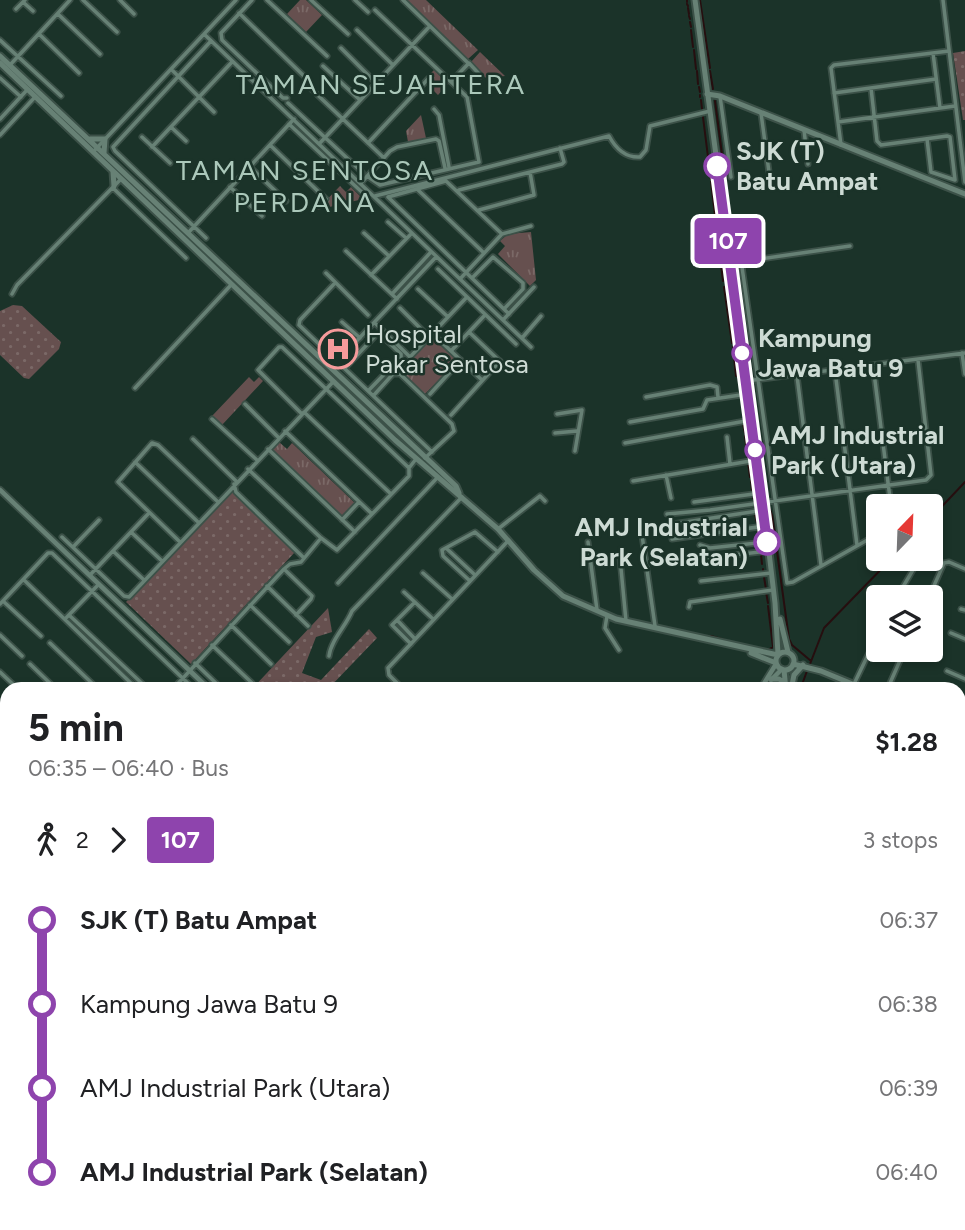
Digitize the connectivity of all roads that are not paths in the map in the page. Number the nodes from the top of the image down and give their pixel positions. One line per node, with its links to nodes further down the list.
1 (70, 0): 18 (street)
2 (83, 0): 22 (street)
3 (120, 0): 19 (street)
4 (236, 0): 24 (street)
5 (252, 0): 17 (street)
6 (267, 0): 35 (street)
7 (311, 0): 25 (street)
8 (355, 0): 16 (street)
9 (403, 0): 20 (street)
10 (695, 0): 56 (main road)
11 (943, 0): 30 (street)
12 (24, 1): 13 (street); 15 (street)
13 (16, 9)
14 (375, 10): 28 (street)
15 (33, 11)
16 (369, 12)
17 (239, 13): 47 (street); 80 (street)
18 (58, 14): 23 (street); 32 (street)
19 (134, 14)
20 (430, 26): 28 (street); 38 (street)
21 (357, 30): 40 (street)
22 (117, 32)
23 (39, 34): 34 (street); 43 (street)
24 (204, 34): 27 (street); 42 (street)
25 (348, 34)
26 (0, 40): 34 (street)
27 (211, 41): 37 (street); 45 (street)
28 (411, 45): 40 (street); 50 (street)
29 (341, 48): 51 (street)
30 (949, 51): 31 (street); 63 (street)
31 (933, 53): 49 (street); 55 (street)
32 (100, 54)
33 (0, 56): 39 (main road)
34 (18, 57): 39 (street); 57 (street)
35 (327, 57)
36 (0, 62): 54 (main road)
37 (233, 62): 61 (street); 71 (street)
38 (468, 63): 44 (street); 50 (street)
39 (10, 65): 82 (main road)
40 (393, 65): 51 (street)
41 (323, 66): 62 (street)
42 (170, 69): 45 (street); 77 (street)
43 (79, 73)
44 (481, 76)
45 (178, 77): 61 (street); 83 (street)
46 (0, 78): 59 (street)
47 (306, 78)
48 (429, 79): 87 (street)
49 (936, 79): 53 (street); 64 (street)
50 (451, 82): 100 (street)
51 (376, 83): 62 (street)
52 (306, 84): 72 (street)
53 (871, 88): 55 (street); 69 (street)
54 (28, 90): 59 (street); 60 (main road)
55 (834, 93): 73 (street)
56 (707, 94): 58 (main road); 66 (main road)
57 (61, 96)
58 (720, 96): 68 (main road); 107 (street)
59 (21, 97): 70 (street)
60 (36, 97): 79 (street); 94 (main road)
61 (199, 97): 67 (street); 75 (street)
62 (360, 100): 72 (street)
63 (956, 106): 64 (street); 78 (street)
64 (940, 108): 69 (street)
65 (434, 109): 100 (street)
66 (710, 111): 93 (street); 189 (main road)
67 (214, 112)
68 (761, 113): 76 (main road); 104 (street)
69 (874, 117): 73 (street); 85 (street)
70 (0, 118)
71 (294, 119): 74 (street); 88 (street)
72 (342, 119): 80 (street); 87 (street)
73 (838, 122): 90 (street)
74 (289, 124): 89 (street); 120 (street)
75 (171, 127): 86 (street); 91 (street)
76 (804, 130): 90 (main road); 98 (street)
77 (111, 132): 83 (street); 84 (street)
78 (962, 134): 92 (street)
79 (0, 135)
80 (326, 136): 88 (street); 102 (street)
81 (142, 137): 91 (street)
82 (87, 138): 84 (main road); 94 (main road)
83 (118, 138): 108 (street)
84 (105, 139): 94 (street); 95 (main road)
85 (927, 139): 85 (street)
86 (186, 141)
87 (368, 143): 96 (street)
88 (319, 144): 111 (street)
89 (270, 145): 99 (street); 121 (street)
90 (841, 145): 118 (main road)
91 (152, 147): 97 (street)
92 (963, 147): 110 (street)
93 (560, 148): 103 (street); 105 (street)
94 (95, 150): 95 (main road); 101 (main road)
95 (104, 154): 109 (main road)
96 (384, 158): 100 (street); 106 (street)
97 (170, 163)
98 (808, 164)
99 (249, 166): 113 (street); 122 (street)
100 (447, 168): 105 (street); 106 (street)
101 (112, 170): 109 (main road); 109 (main road)
102 (362, 172)
103 (530, 172): 116 (street); 123 (street)
104 (769, 172)
105 (451, 175): 119 (street)
106 (367, 176): 111 (street)
107 (731, 177)
108 (146, 181): 112 (street); 115 (street)
109 (118, 182): 115 (main road); 115 (main road); 134 (street); 152 (street)
110 (965, 182)
111 (361, 183): 119 (street)
112 (152, 186): 117 (street); 126 (street)
113 (230, 187): 124 (street); 126 (street)
114 (416, 188): 116 (street); 138 (street); 144 (street)
115 (138, 190): 117 (main road); 131 (main road)
116 (458, 190): 123 (street)
117 (146, 193): 131 (main road)
118 (965, 194)
119 (375, 196): 129 (street)
120 (366, 197)
121 (327, 199)
122 (286, 201)
123 (479, 210): 130 (street)
124 (262, 216)
125 (388, 222): 133 (street)
126 (194, 226): 131 (street); 132 (street)
127 (530, 226): 130 (street)
128 (364, 233): 139 (street)
129 (411, 233): 133 (street); 137 (street)
130 (502, 234): 138 (street)
131 (185, 235): 134 (street); 148 (main road); 180 (main road)
132 (206, 238)
133 (406, 239): 139 (street)
134 (173, 246): 141 (street)
135 (850, 246): 188 (street)
136 (345, 251): 145 (street)
137 (430, 252): 140 (street); 153 (street)
138 (484, 253): 144 (street)
139 (389, 256): 145 (street)
140 (436, 257): 147 (street); 155 (street)
141 (186, 258)
142 (438, 269): 154 (street)
143 (326, 273): 149 (street)
144 (466, 273): 146 (street); 147 (street)
145 (371, 275): 153 (street)
146 (472, 278): 157 (street); 157 (street)
147 (460, 279): 163 (street)
148 (233, 283): 190 (main road); 191 (street)
149 (335, 283): 159 (street); 177 (street)
150 (534, 287): 158 (street)
151 (418, 289): 162 (street)
152 (10, 292)
153 (392, 295): 155 (street)
154 (467, 297): 160 (street); 162 (street)
155 (397, 299): 165 (street)
156 (400, 308): 167 (street)
157 (504, 309): 158 (street)
158 (509, 314): 163 (street)
159 (368, 315)
160 (485, 315): 166 (street); 171 (street)
161 (541, 316): 170 (street)
162 (448, 317): 167 (street)
163 (503, 320): 170 (street)
164 (342, 322): 169 (street)
165 (375, 323): 167 (street); 169 (street)
166 (469, 332): 173 (street); 178 (street)
167 (429, 337)
168 (436, 337): 173 (street)
169 (360, 338): 177 (street)
170 (522, 338): 172 (street)
171 (516, 344)
172 (531, 347)
173 (451, 351): 175 (street)
174 (964, 353): 176 (street); 184 (street)
175 (461, 360): 187 (street); 194 (street)
176 (918, 360): 179 (street); 230 (street)
177 (338, 361): 180 (street); 181 (street)
178 (500, 361): 182 (street); 187 (street)
179 (873, 365): 183 (street); 230 (street)
180 (332, 367): 185 (main road)
181 (345, 368): 193 (street); 193 (street)
182 (507, 368)
183 (835, 371): 186 (street); 232 (street)
184 (965, 374)
185 (341, 376): 190 (main road); 204 (main road)
186 (797, 376): 188 (street); 237 (street)
187 (482, 380): 202 (street)
188 (759, 380): 189 (street); 239 (street)
189 (746, 381): 195 (main road)
190 (334, 382): 192 (street); 207 (main road)
191 (135, 388)
192 (326, 389): 200 (street); 200 (street); 224 (street)
193 (369, 390): 196 (street)
194 (430, 394)
195 (747, 394): 198 (street); 205 (main road)
196 (374, 395): 217 (street); 217 (street)
197 (646, 397): 198 (street)
198 (718, 397): 206 (street)
199 (245, 404): 212 (street)
200 (303, 413): 209 (street); 234 (street)
201 (557, 414): 208 (street)
202 (450, 415)
203 (212, 419): 220 (street)
204 (387, 420): 207 (main road); 218 (main road)
205 (751, 420): 214 (street); 221 (main road)
206 (630, 422)
207 (379, 426): 219 (main road)
208 (578, 430): 210 (street); 216 (street)
209 (285, 431): 212 (street); 242 (street)
210 (555, 433)
211 (727, 437): 223 (street)
212 (279, 438): 215 (street)
213 (193, 439): 229 (street)
214 (625, 443)
215 (267, 449): 220 (street); 250 (street)
216 (575, 451)
217 (432, 452): 218 (street)
218 (425, 458): 236 (main road)
219 (416, 459): 224 (street); 227 (main road)
220 (257, 460): 225 (street)
221 (756, 460): 223 (street); 233 (main road)
222 (135, 462): 240 (street); 246 (street); 252 (street)
223 (730, 464): 226 (street)
224 (409, 468): 234 (street)
225 (248, 469): 229 (street); 259 (street)
226 (666, 475): 228 (street); 238 (street)
227 (437, 478): 236 (main road); 289 (street)
228 (633, 481)
229 (235, 483): 240 (street); 273 (street)
230 (888, 485): 232 (street); 235 (street)
231 (0, 490): 283 (street)
232 (849, 491): 237 (street); 267 (street)
233 (761, 493): 243 (street); 244 (main road)
234 (391, 494): 247 (street)
235 (889, 494)
236 (461, 496): 255 (main road); 327 (street)
237 (812, 496): 239 (street); 277 (street)
238 (671, 498)
239 (776, 500): 244 (street); 277 (street)
240 (218, 501): 252 (street)
241 (545, 501): 255 (street)
242 (359, 502): 247 (street); 250 (street)
243 (694, 502)
244 (762, 502): 245 (main road); 248 (street)
245 (764, 510): 253 (street); 254 (main road)
246 (149, 513): 256 (street); 263 (street)
247 (372, 514): 257 (street)
248 (667, 514)
249 (99, 520): 268 (street)
250 (342, 520): 257 (street)
251 (640, 521): 312 (street)
252 (198, 522): 263 (street)
253 (670, 526)
254 (765, 526): 260 (street); 265 (main road)
255 (498, 529): 261 (main road)
256 (131, 532): 270 (street); 275 (street)
257 (355, 532): 259 (street)
258 (62, 537): 268 (street)
259 (321, 538): 273 (street)
260 (672, 538)
261 (509, 540): 272 (street); 302 (main road)
262 (866, 540): 267 (street)
263 (180, 542): 275 (street)
264 (588, 542): 302 (street)
265 (767, 542): 266 (street); 271 (main road)
266 (700, 545)
267 (857, 545): 277 (street)
268 (73, 547): 278 (street)
269 (446, 548): 272 (street); 284 (street); 287 (street)
270 (113, 551): 278 (street); 286 (street)
271 (768, 551): 276 (street); 282 (main road)
272 (498, 552): 284 (street)
273 (304, 558): 279 (street)
274 (620, 558): 309 (street)
275 (162, 561): 286 (street)
276 (681, 561)
277 (821, 566)
278 (96, 569): 283 (street); 286 (street)
279 (284, 569): 292 (street); 304 (street)
280 (965, 569): 291 (street)
281 (423, 573): 296 (street)
282 (771, 573): 288 (street); 293 (main road)
283 (89, 575): 290 (street)
284 (476, 575): 287 (street)
285 (23, 580): 294 (street); 298 (street); 306 (street)
286 (144, 580)
287 (470, 581): 296 (street)
288 (701, 581)
289 (338, 583)
290 (99, 584): 294 (street); 335 (street)
291 (934, 585)
292 (267, 586): 300 (street); 304 (street)
293 (774, 590): 299 (main road); 301 (street)
294 (92, 592): 303 (street); 338 (street)
295 (404, 592): 297 (street)
296 (453, 600): 308 (street)
297 (415, 602): 307 (street); 308 (street)
298 (2, 603): 315 (street)
299 (775, 603): 324 (main road); 325 (main road)
300 (250, 605): 310 (street); 318 (street)
301 (689, 607)
302 (597, 612): 305 (main road)
303 (69, 615): 306 (street); 344 (street)
304 (296, 615): 311 (street)
305 (607, 616): 309 (main road); 323 (street)
306 (65, 619): 343 (street)
307 (397, 620): 316 (street); 320 (street)
308 (433, 620): 316 (street)
309 (626, 621): 312 (main road)
310 (231, 625): 321 (street); 332 (street)
311 (308, 626)
312 (655, 628): 322 (main road)
313 (951, 633): 317 (street)
314 (0, 635): 326 (street)
315 (41, 636)
316 (415, 639): 320 (street)
317 (965, 639)
318 (289, 642)
319 (50, 643): 342 (street)
320 (411, 643): 350 (street)
321 (212, 645): 330 (street); 349 (street)
322 (735, 647): 324 (main road); 333 (main road)
323 (619, 650)
324 (778, 654): 325 (main road); 333 (main road)
325 (790, 654): 333 (main road); 336 (main road)
326 (22, 656)
327 (329, 656)
328 (866, 659): 357 (street)
329 (899, 662): 358 (street)
330 (195, 663): 335 (street); 348 (street)
331 (30, 664): 341 (street)
332 (271, 664)
333 (783, 666): 334 (main road); 339 (street); 351 (street); 354 (main road)
334 (803, 666): 336 (main road); 355 (main road)
335 (189, 670): 338 (street); 347 (street)
336 (821, 671): 356 (main road)
337 (947, 671): 340 (street)
338 (183, 678): 345 (street); 346 (street)
339 (772, 679): 352 (street); 353 (main road)
340 (965, 679)
341 (49, 682)
342 (91, 682)
343 (130, 682)
344 (140, 682)
345 (179, 682)
346 (187, 682)
347 (202, 682)
348 (215, 682)
349 (251, 682)
350 (395, 682)
351 (768, 682)
352 (769, 682)
353 (781, 682)
354 (787, 682)
355 (791, 682)
356 (849, 682)
357 (855, 682)
358 (891, 682)

